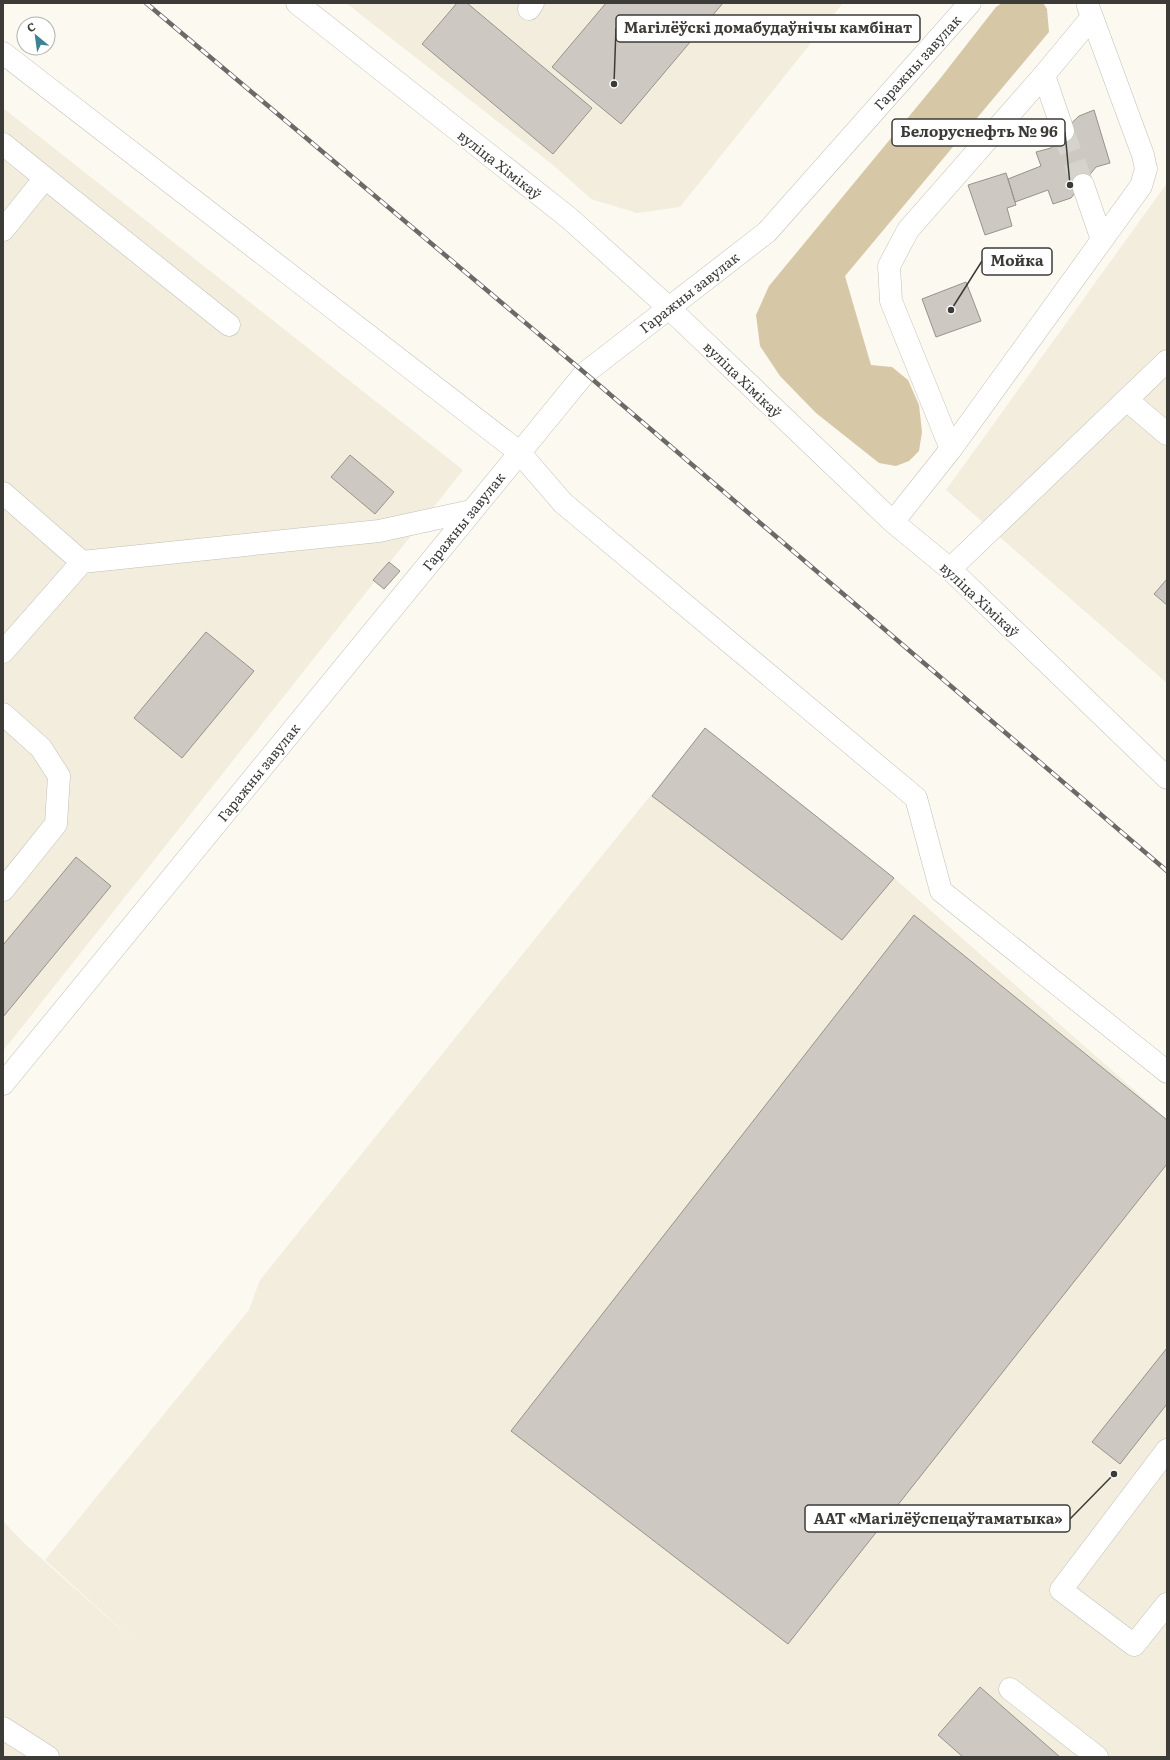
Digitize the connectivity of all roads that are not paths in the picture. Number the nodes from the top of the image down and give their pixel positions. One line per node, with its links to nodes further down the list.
1 (970, 3): 12 (street, Гаражны завулак)
2 (308, 6): 12 (street, вуліца Хімікаў)
3 (1090, 10): 5 (street); 11 (street)
4 (3, 53): 18 (street)
5 (1044, 75): 6 (street); 17 (street)
6 (1063, 131)
7 (3, 144): 8 (street)
8 (45, 178): 10 (street); 13 (street)
9 (1083, 185): 11 (street)
10 (3, 230)
11 (1102, 240): 17 (street)
12 (669, 308): 18 (street, Гаражны завулак); 21 (street, вуліца Хімікаў)
13 (229, 325)
14 (1167, 361): 15 (street)
15 (1127, 400): 16 (street); 23 (street)
16 (1167, 434)
17 (951, 449): 21 (street)
18 (519, 452): 20 (street, Гаражны завулак); 28 (street)
19 (3, 493): 22 (street)
20 (471, 511): 22 (street); 29 (street, Гаражны завулак)
21 (893, 522): 23 (street, вуліца Хімікаў)
22 (82, 562): 24 (street)
23 (950, 569): 26 (street, вуліца Хімікаў)
24 (3, 652)
25 (3, 714): 27 (street)
26 (1167, 778)
27 (3, 890)
28 (1167, 1072)
29 (3, 1084)
30 (1167, 1450): 31 (street)
31 (1167, 1604)
32 (1010, 1689): 35 (street)
33 (3, 1728): 34 (street)
34 (48, 1757)
35 (1097, 1757)

